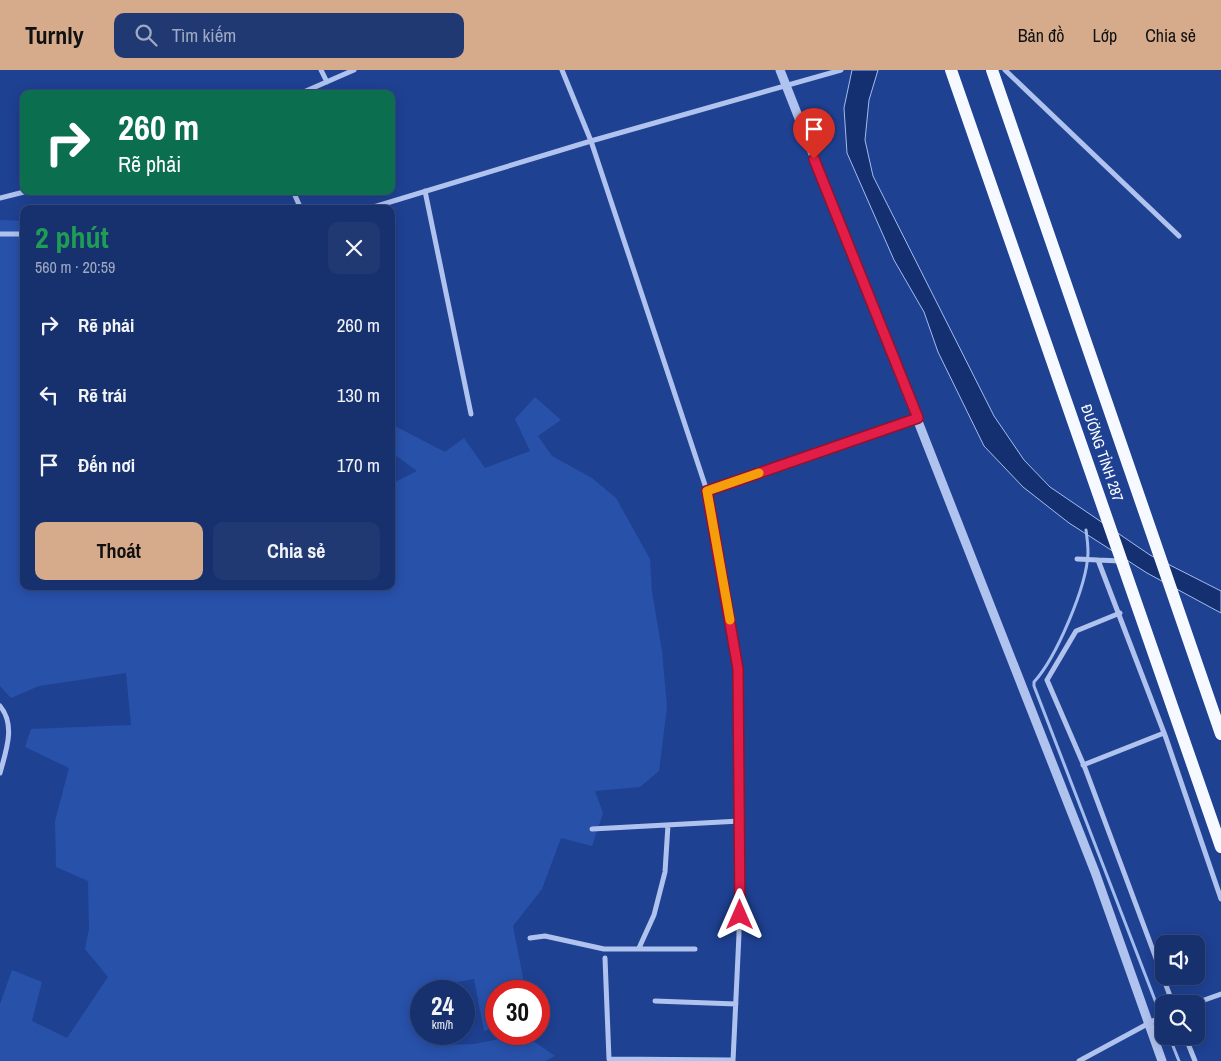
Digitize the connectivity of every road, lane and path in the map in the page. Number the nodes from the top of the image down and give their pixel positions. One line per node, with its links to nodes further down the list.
1 (321, 70): 9 (street)
2 (354, 70): 9 (street)
3 (562, 70): 12 (street)
4 (780, 70): 10 (street)
5 (841, 70): 10 (street)
6 (951, 70): 25 (main road, ĐƯỜNG TỈNH 287)
7 (992, 70): 29 (main road, ĐƯỜNG TỈNH 287)
8 (1005, 70): 19 (street)
9 (327, 82): 11 (street)
10 (784, 85): 12 (street); 21 (street)
11 (308, 90)
12 (591, 141): 13 (street); 22 (street)
13 (425, 191): 16 (street); 20 (street)
14 (20, 193): 15 (street)
15 (0, 198)
16 (380, 205)
17 (0, 234): 18 (street)
18 (20, 234)
19 (1179, 236)
20 (470, 414)
21 (918, 418): 22 (street); 47 (street)
22 (707, 491): 32 (street)
23 (1077, 559): 24 (street)
24 (1096, 560): 25 (street); 26 (street)
25 (1123, 561): 35 (main road, ĐƯỜNG TỈNH 287)
26 (1120, 613): 28 (street); 30 (street)
27 (0, 706): 31 (street)
28 (1164, 733): 30 (street); 36 (street)
29 (1221, 734)
30 (1083, 764): 42 (street)
31 (0, 773)
32 (740, 821): 33 (street); 45 (street)
33 (668, 825): 34 (street); 38 (street)
34 (592, 829)
35 (1221, 847)
36 (1221, 899)
37 (530, 938): 38 (street)
38 (639, 948): 39 (street)
39 (694, 949)
40 (605, 958): 49 (street)
41 (1221, 994): 43 (street)
42 (1170, 995)
43 (1205, 1000)
44 (655, 1001): 45 (street)
45 (736, 1004): 50 (street)
46 (1155, 1019): 47 (street)
47 (1148, 1022): 51 (street); 52 (street)
48 (1188, 1045): 53 (street)
49 (623, 1060): 50 (street)
50 (733, 1060)
51 (1079, 1061)
52 (1162, 1061)
53 (1194, 1061)

